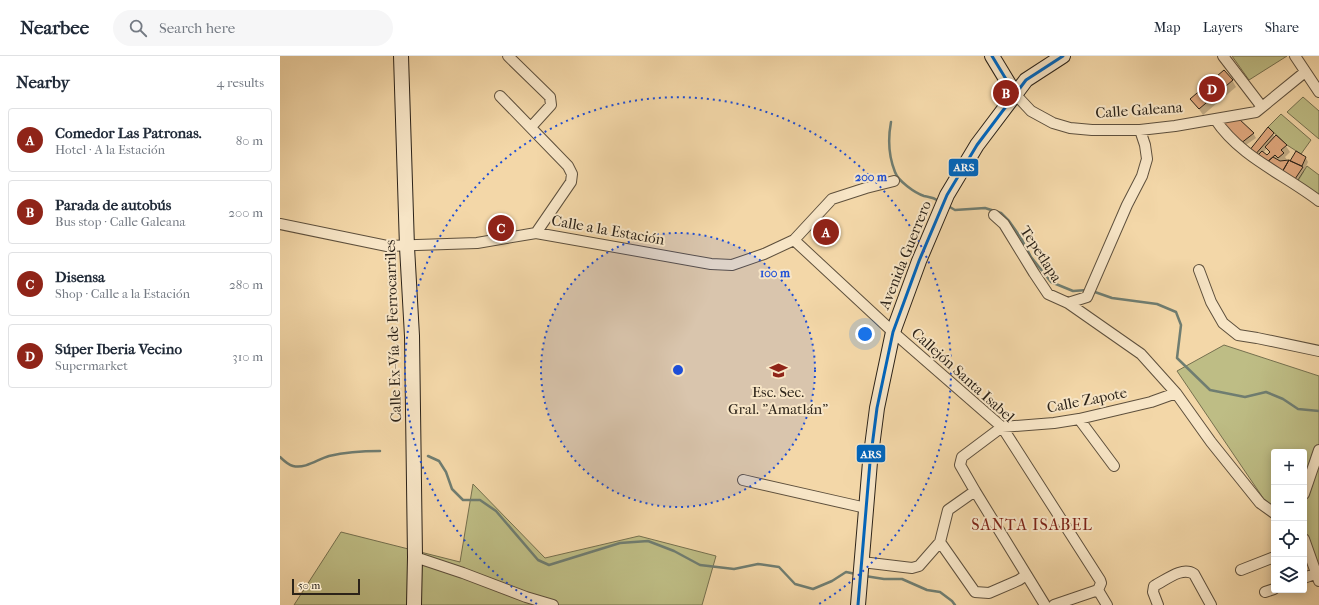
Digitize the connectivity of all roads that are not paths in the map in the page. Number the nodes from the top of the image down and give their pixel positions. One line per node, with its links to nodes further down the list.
1 (401, 56): 21 (main road, Calle Ex-Vía de Ferrocarriles)
2 (508, 56): 13 (street)
3 (992, 56): 9 (main road, Calle Galeana)
4 (1063, 56): 9 (main road, Avenida Guerrero)
5 (1223, 56): 11 (street)
6 (1295, 56): 7 (street)
7 (1305, 72): 8 (street); 11 (street, Calle Galeana)
8 (1319, 92)
9 (1015, 94): 14 (street, Calle Galeana); 24 (main road, Avenida Guerrero)
10 (500, 96): 13 (street)
11 (1262, 107): 12 (street, Calle Galeana)
12 (1215, 119): 14 (street, Calle Galeana); 16 (street)
13 (531, 127): 19 (street)
14 (1140, 130): 23 (street)
15 (894, 181): 20 (street)
16 (1319, 201)
17 (994, 215): 23 (street, Tepetlapa)
18 (280, 224): 21 (street, Calle a la Estación)
19 (536, 233): 20 (street, Calle a la Estación); 21 (street, Calle a la Estación)
20 (794, 240): 24 (street)
21 (407, 247): 38 (main road, Calle Ex-Vía de Ferrocarriles)
22 (1199, 270): 25 (street)
23 (1068, 303): 26 (street, Tepetlapa)
24 (892, 332): 28 (street, Callejón Santa Isabel); 34 (main road, Avenida Guerrero)
25 (1319, 351)
26 (1176, 393): 27 (street, Calle Zapote); 35 (street, Tepetlapa)
27 (1080, 419): 28 (street, Calle Zapote); 30 (street)
28 (1002, 427): 33 (street); 45 (street, Callejón Santa Isabel)
29 (1319, 450): 32 (street)
30 (1114, 466)
31 (743, 480): 34 (street)
32 (1307, 485)
33 (975, 492): 36 (street); 42 (street)
34 (866, 508): 40 (main road, Avenida Guerrero)
35 (1271, 511)
36 (940, 542): 40 (street); 42 (street)
37 (1307, 548): 43 (street)
38 (415, 557): 46 (main road, Calle Ex-Vía de Ferrocarriles); 47 (street)
39 (1271, 558): 41 (street)
40 (861, 565): 48 (main road, Avenida Guerrero)
41 (1241, 570)
42 (1026, 575): 49 (street)
43 (1318, 577): 44 (street)
44 (1307, 578)
45 (1098, 590): 50 (street); 51 (street, Callejón Santa Isabel)
46 (414, 605)
47 (554, 605)
48 (858, 605)
49 (1045, 605)
50 (1054, 605)
51 (1107, 605)
52 (1158, 605): 53 (street)
53 (1211, 605)

